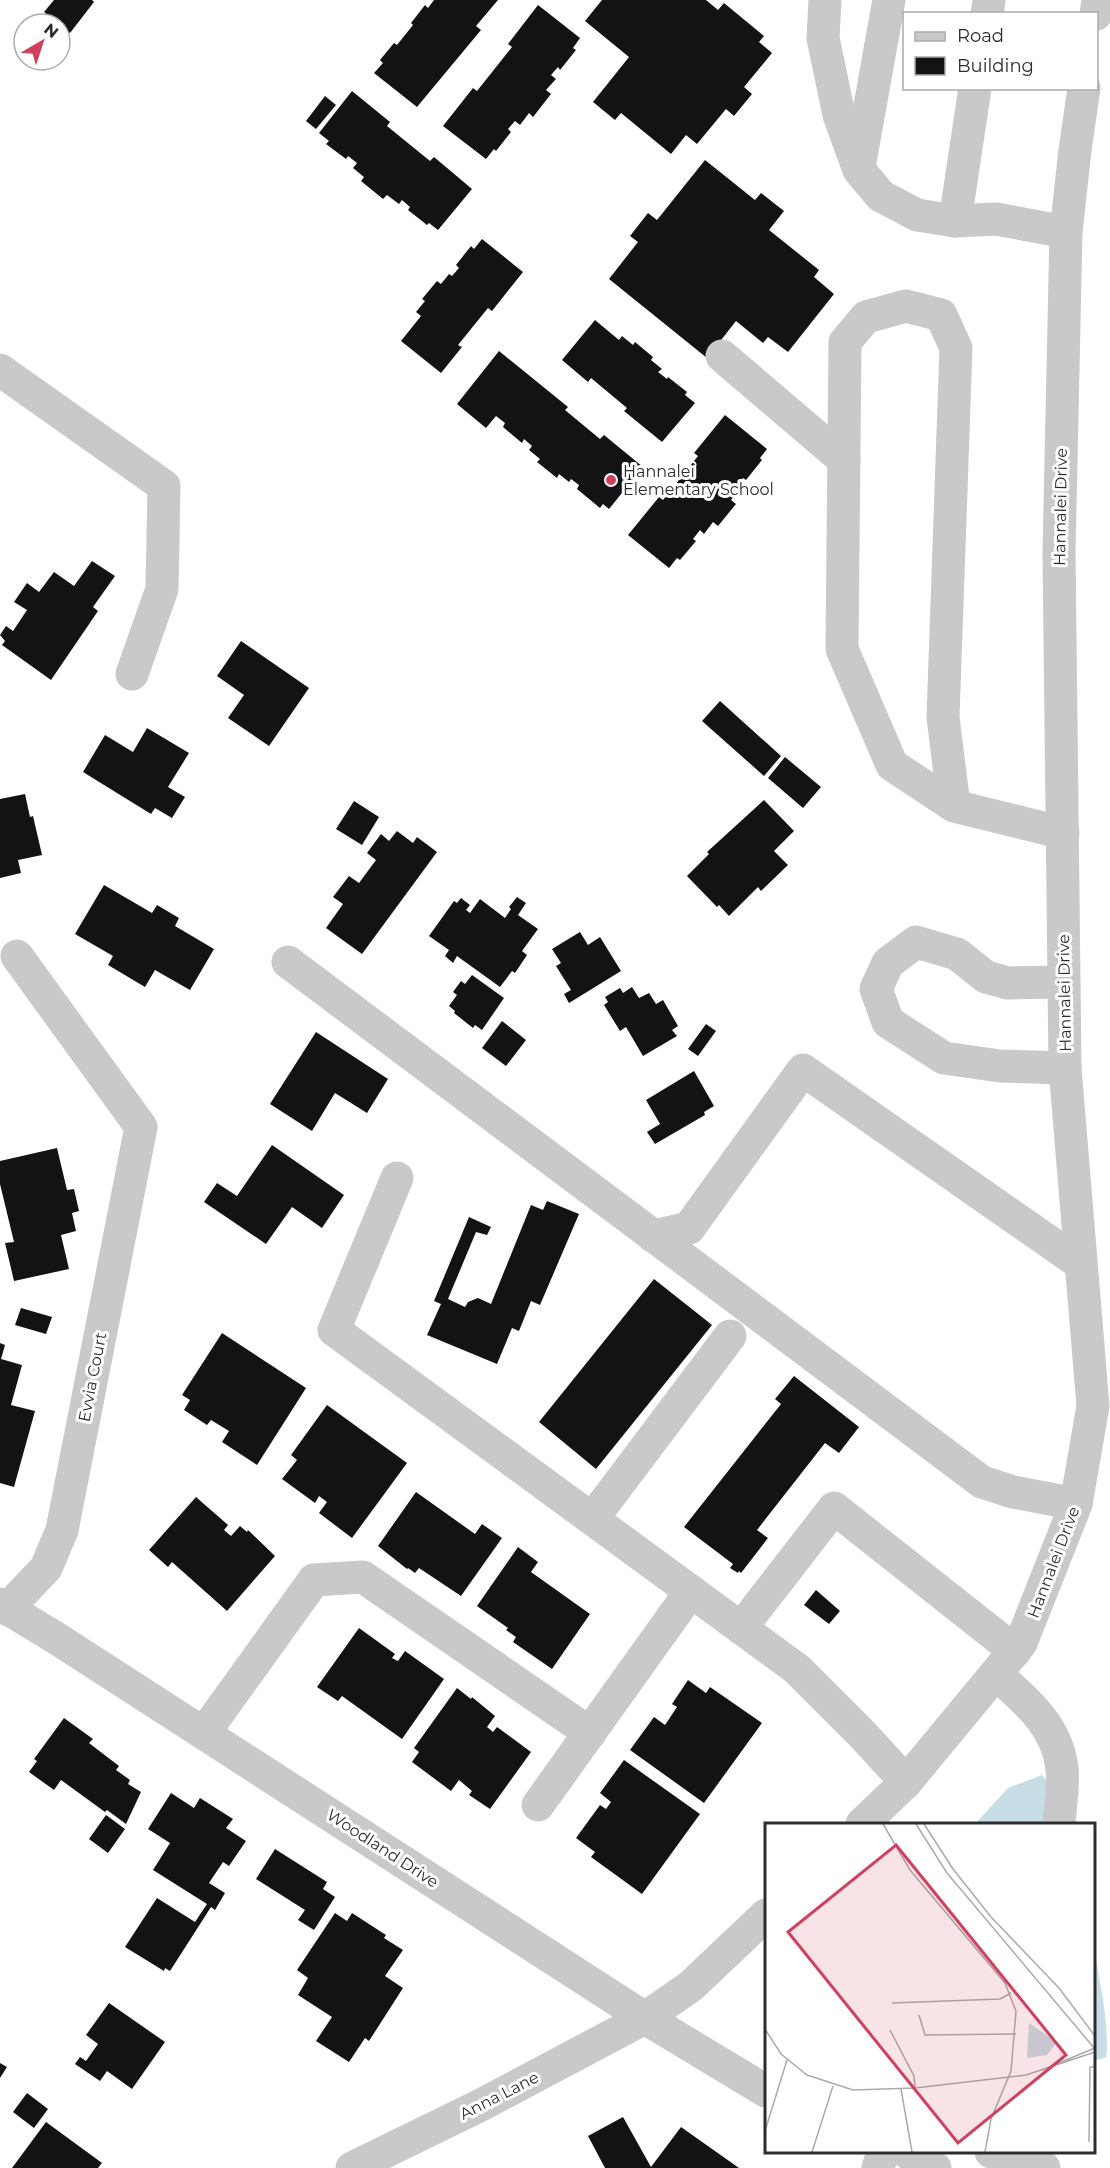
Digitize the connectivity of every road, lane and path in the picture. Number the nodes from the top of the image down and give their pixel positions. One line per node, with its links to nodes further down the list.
1 (825, 0): 5 (street)
2 (888, 0): 5 (street)
3 (975, 90): 6 (street)
4 (1084, 90): 7 (street, Hannalei Drive)
5 (859, 170): 6 (street)
6 (955, 222): 7 (street)
7 (1066, 232): 13 (street, Hannalei Drive)
8 (722, 356): 10 (street)
9 (0, 370): 11 (street)
10 (844, 460): 12 (street); 12 (street)
11 (132, 674)
12 (954, 806): 13 (street)
13 (1063, 833): 16 (street, Hannalei Drive)
14 (18, 956): 25 (street, Evvia Court)
15 (288, 962): 19 (street)
16 (1063, 982): 17 (street, Hannalei Drive); 17 (street)
17 (1065, 1068): 20 (street, Hannalei Drive)
18 (397, 1178): 23 (street)
19 (653, 1236): 20 (street); 22 (street)
20 (1081, 1264): 22 (street, Hannalei Drive)
21 (730, 1336): 23 (street)
22 (1076, 1504): 27 (street, Hannalei Drive)
23 (593, 1518): 24 (street)
24 (691, 1591): 26 (street); 29 (street)
25 (4, 1607): 28 (street, Woodland Drive)
26 (741, 1628): 27 (street); 30 (street)
27 (1006, 1662): 30 (street, Hannalei Drive); 33 (street)
28 (204, 1733): 29 (street); 35 (street, Woodland Drive)
29 (590, 1733): 31 (street)
30 (906, 1782): 32 (street, Hannalei Drive)
31 (538, 1805)
32 (863, 1823)
33 (1059, 1823)
34 (765, 1916): 35 (street)
35 (645, 2018): 36 (street, Woodland Drive); 40 (street, Anna Lane)
36 (765, 2090)
37 (882, 2153): 41 (street)
38 (909, 2153): 42 (street)
39 (997, 2153): 43 (street)
40 (352, 2168)
41 (878, 2168)
42 (935, 2168)
43 (1044, 2168)

